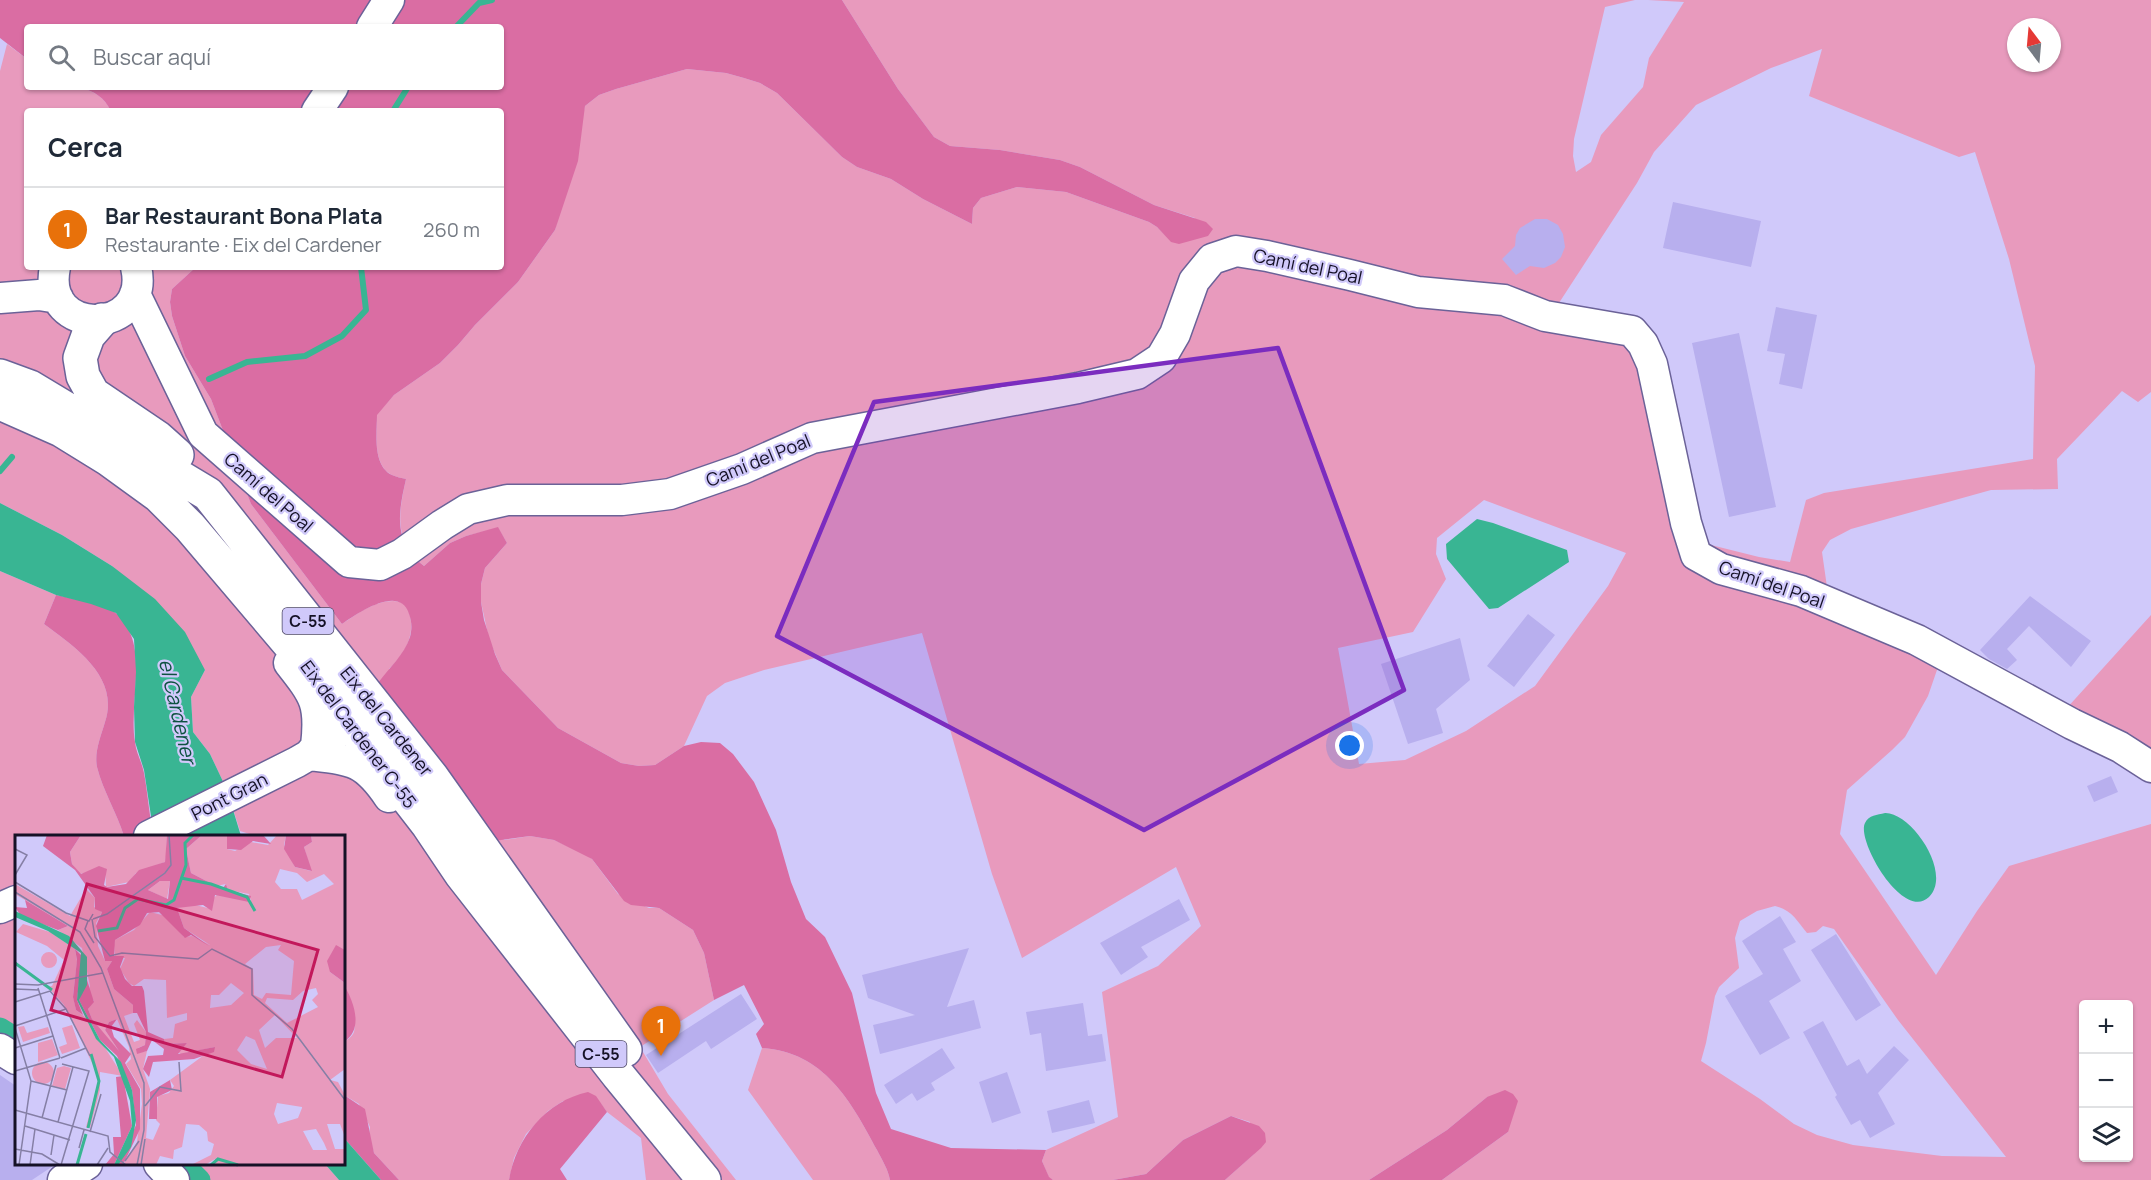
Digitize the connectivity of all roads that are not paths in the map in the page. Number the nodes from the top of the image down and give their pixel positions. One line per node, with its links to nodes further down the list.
1 (389, 0): 2 (street)
2 (374, 24)
3 (331, 90): 4 (street)
4 (319, 108)
5 (52, 270): 8 (street)
6 (55, 270): 10 (street)
7 (154, 270): 9 (street)
8 (3, 297): 10 (street)
9 (125, 297): 10 (street); 13 (main road); 18 (street, Camí del Poal)
10 (58, 298)
11 (0, 376): 13 (main road, Eix del Cardener / C-55)
12 (0, 403): 15 (main road, Eix del Cardener C-55 / C-55)
13 (208, 494): 14 (main road, Eix del Cardener / C-55)
14 (257, 557): 16 (street); 23 (main road, Eix del Cardener / C-55)
15 (259, 608): 16 (main road, Eix del Cardener C-55 / C-55); 17 (street)
16 (353, 728): 17 (street, Pont Gran); 20 (main road, Eix del Cardener C-55 / C-55); 23 (street)
17 (312, 755): 19 (street, Pont Gran); 20 (street)
18 (2151, 767)
19 (153, 835)
20 (461, 874): 28 (main road, Eix del Cardener / C-55)
21 (15, 902): 22 (street)
22 (0, 909)
23 (548, 941): 28 (main road, Eix del Cardener / C-55)
24 (0, 1049): 25 (street)
25 (15, 1058)
26 (86, 1165): 29 (street)
27 (160, 1165): 30 (street)
28 (695, 1168)
29 (63, 1180)
30 (174, 1180)

